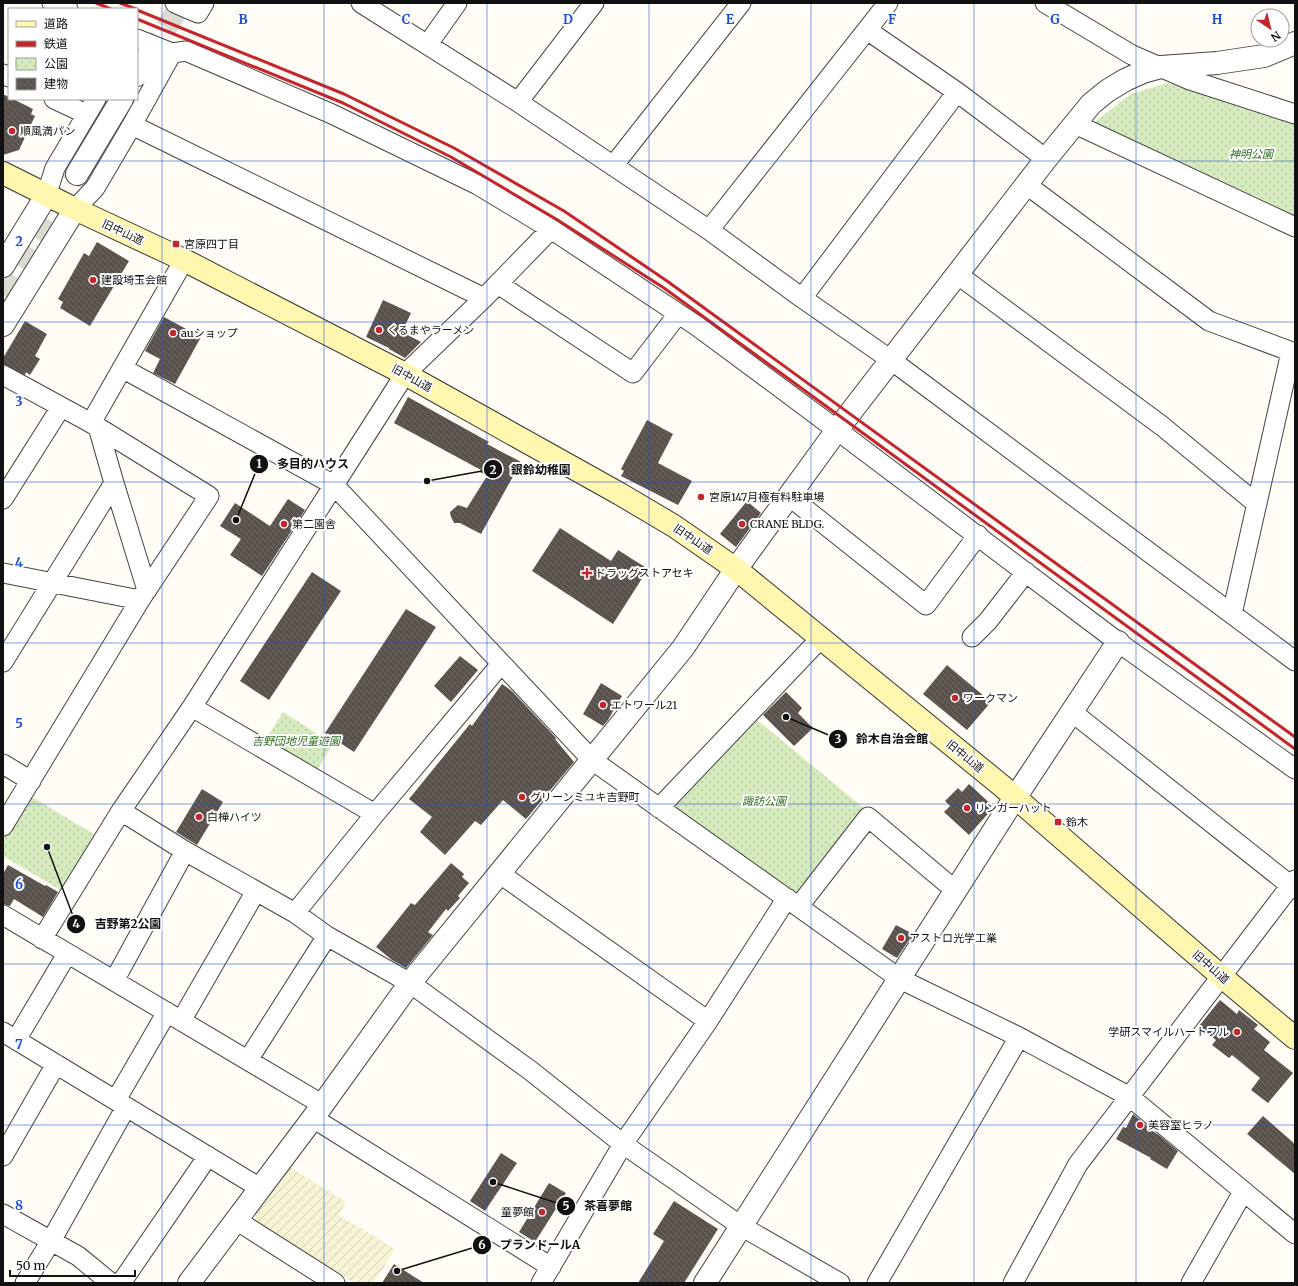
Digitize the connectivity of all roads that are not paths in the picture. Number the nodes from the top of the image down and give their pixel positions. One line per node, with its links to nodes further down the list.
1 (52, 3): 10 (street)
2 (175, 3): 3 (street)
3 (204, 3)
4 (361, 3): 13 (street)
5 (457, 3): 13 (street)
6 (594, 3): 20 (street)
7 (741, 3): 26 (street)
8 (888, 3): 11 (street)
9 (1045, 3): 16 (street)
10 (65, 8)
11 (867, 30): 17 (street); 34 (street)
12 (1295, 43): 16 (street)
13 (428, 44): 20 (street)
14 (172, 53): 15 (street); 24 (street); 33 (street)
15 (141, 57)
16 (1161, 68): 22 (street); 23 (street)
17 (957, 92): 25 (street); 42 (street)
18 (59, 100): 21 (street)
19 (121, 100): 28 (street)
20 (518, 102): 26 (street)
21 (91, 107): 30 (street)
22 (1295, 114)
23 (1075, 124): 25 (street); 32 (street)
24 (132, 125): 31 (street); 41 (street)
25 (1046, 159): 29 (street)
26 (613, 166): 34 (street)
27 (3, 173): 30 (main road, 旧中山道)
28 (77, 174)
29 (1027, 185): 37 (street); 45 (street)
30 (46, 196): 31 (main road, 旧中山道); 36 (street)
31 (75, 210): 35 (main road, 旧中山道); 40 (street)
32 (1295, 227)
33 (551, 229): 39 (street); 43 (street)
34 (709, 230): 42 (street)
35 (184, 260): 47 (street); 48 (main road, 旧中山道)
36 (3, 266)
37 (957, 274): 46 (street); 57 (street)
38 (3, 278): 40 (street)
39 (498, 284): 41 (street); 43 (street)
40 (22, 293): 44 (street)
41 (484, 298): 48 (street)
42 (802, 298): 46 (street)
43 (678, 314): 52 (street)
44 (3, 325)
45 (1293, 353): 57 (street)
46 (891, 360): 52 (street); 64 (street)
47 (122, 368): 51 (street); 54 (street)
48 (405, 374): 54 (street); 59 (main road, 旧中山道)
49 (3, 375): 50 (street)
50 (61, 407): 51 (street); 56 (street)
51 (95, 425): 53 (street); 63 (street)
52 (837, 430): 55 (street); 58 (street)
53 (114, 483): 62 (street); 63 (street)
54 (334, 485): 70 (street); 71 (street)
55 (789, 496): 58 (street); 59 (street)
56 (3, 499)
57 (1257, 504): 64 (street)
58 (978, 536): 60 (street)
59 (736, 569): 66 (main road, 旧中山道); 73 (street)
60 (1026, 572): 65 (street); 67 (street)
61 (3, 573): 62 (street)
62 (52, 583): 63 (street); 69 (street)
63 (143, 595): 76 (street)
64 (1232, 614): 68 (street)
65 (972, 637)
66 (821, 638): 77 (main road, 旧中山道); 78 (street)
67 (1118, 642): 72 (street); 75 (street)
68 (1295, 661)
69 (3, 662)
70 (501, 664): 73 (street); 80 (street)
71 (192, 707): 79 (street); 80 (street)
72 (1072, 712): 77 (street); 84 (street)
73 (592, 760): 78 (street); 83 (street)
74 (3, 764): 76 (street)
75 (1295, 769)
76 (30, 781): 81 (street)
77 (1015, 797): 86 (street); 93 (main road, 旧中山道)
78 (659, 808): 87 (street)
79 (121, 811): 82 (street); 91 (street)
80 (375, 814): 88 (street)
81 (3, 826)
82 (185, 851): 85 (street); 95 (street)
83 (499, 873): 96 (street); 98 (street)
84 (1294, 884): 93 (street)
85 (256, 891): 88 (street); 97 (street)
86 (956, 891): 87 (street); 94 (street)
87 (793, 902): 94 (street); 98 (street)
88 (295, 913): 90 (street)
89 (3, 916): 91 (street)
90 (327, 936): 96 (street); 102 (street)
91 (42, 939): 92 (street)
92 (67, 954): 95 (street); 99 (street)
93 (1221, 976): 101 (main road, 旧中山道); 104 (street)
94 (900, 979): 100 (street); 114 (street)
95 (114, 981): 97 (street)
96 (410, 983): 106 (street); 107 (street)
97 (174, 1016): 102 (street); 105 (street)
98 (708, 1021): 107 (street)
99 (9, 1036): 103 (street)
100 (1019, 1036): 104 (street); 125 (street)
101 (1295, 1038)
102 (248, 1060): 106 (street)
103 (56, 1064): 105 (street); 108 (street)
104 (1130, 1097): 111 (street); 126 (street)
105 (121, 1103): 109 (street); 116 (street)
106 (318, 1111): 110 (street); 117 (street)
107 (623, 1144): 114 (street); 117 (street)
108 (3, 1156)
109 (208, 1156): 110 (street); 120 (street)
110 (260, 1188): 113 (street)
111 (1243, 1192): 115 (street); 127 (street)
112 (3, 1214): 116 (street)
113 (236, 1220): 121 (street); 122 (street)
114 (741, 1226): 123 (street); 124 (street)
115 (1295, 1234)
116 (51, 1241): 118 (street); 119 (street)
117 (546, 1275)
118 (25, 1283)
119 (111, 1283)
120 (121, 1283)
121 (189, 1283)
122 (335, 1283)
123 (705, 1283)
124 (840, 1283)
125 (877, 1283)
126 (1013, 1283)
127 (1191, 1283)

